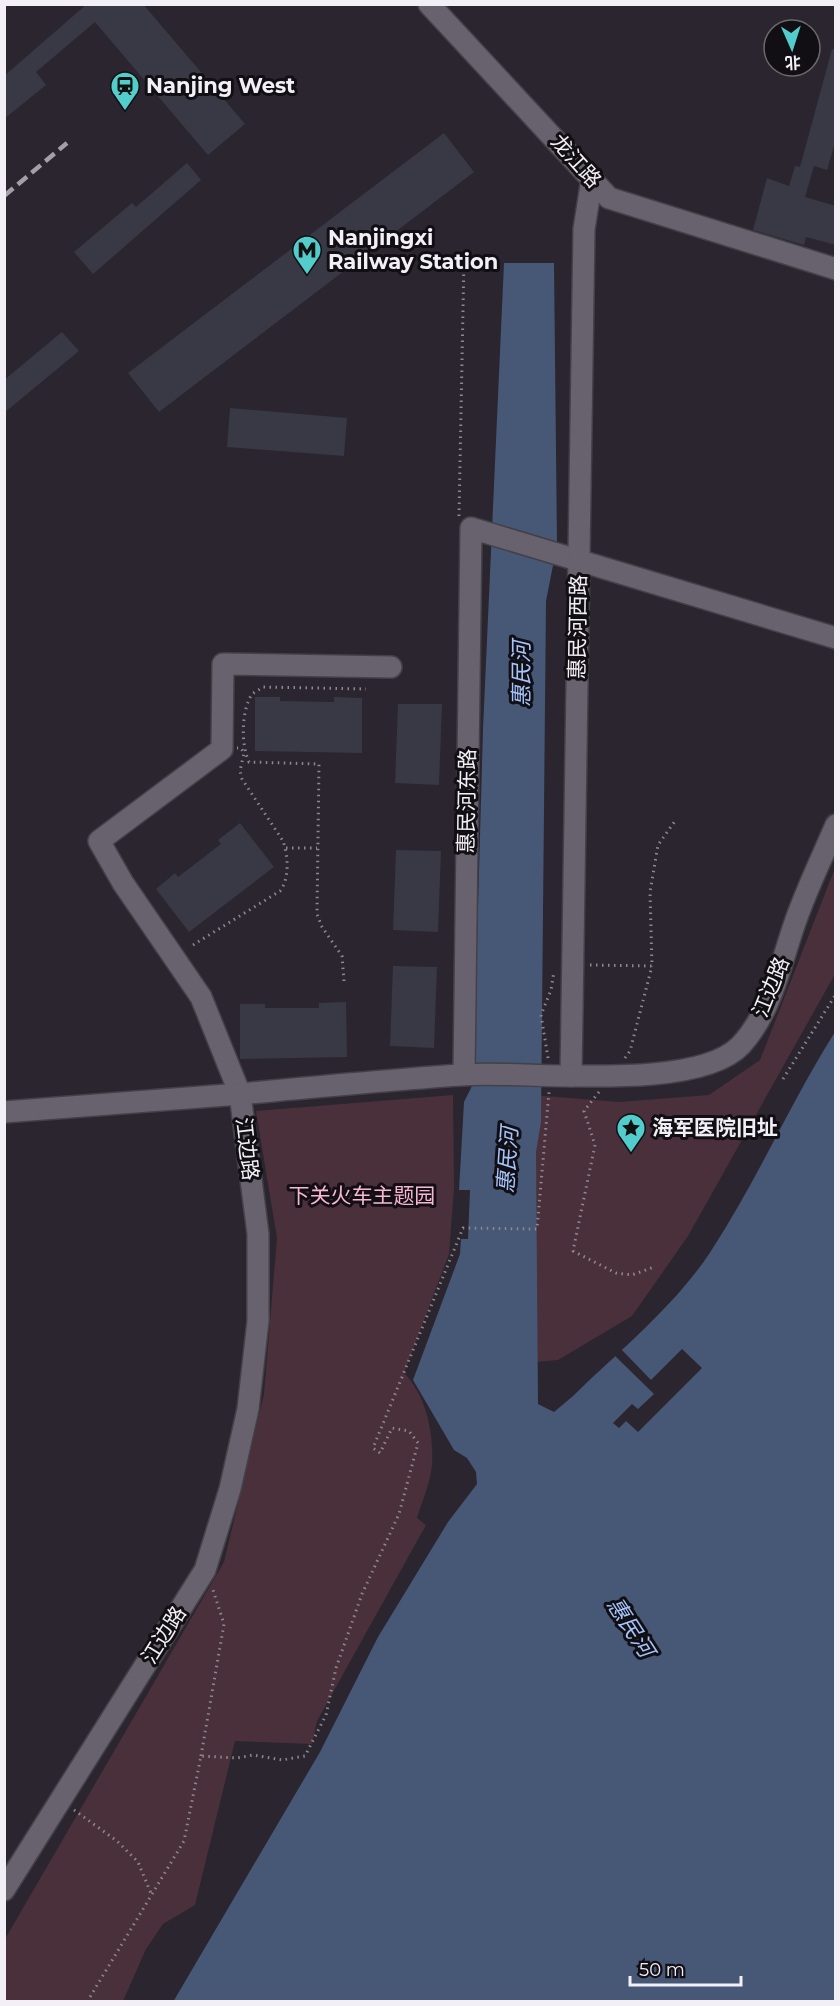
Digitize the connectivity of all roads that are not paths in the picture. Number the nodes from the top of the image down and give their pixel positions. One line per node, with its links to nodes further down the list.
1 (429, 4): 2 (street, 龙江路)
2 (592, 179): 3 (street, 龙江路); 4 (street, 惠民河西路)
3 (836, 270)
4 (575, 557): 5 (street); 8 (street, 惠民河东路); 9 (street, 惠民河西路)
5 (836, 638)
6 (391, 667): 10 (street)
7 (836, 825): 9 (street, 江边路)
8 (464, 1074): 9 (street, 江边路); 10 (street, 江边路)
9 (561, 1076)
10 (240, 1094): 11 (street); 12 (street, 江边路)
11 (4, 1112)
12 (4, 1890)

